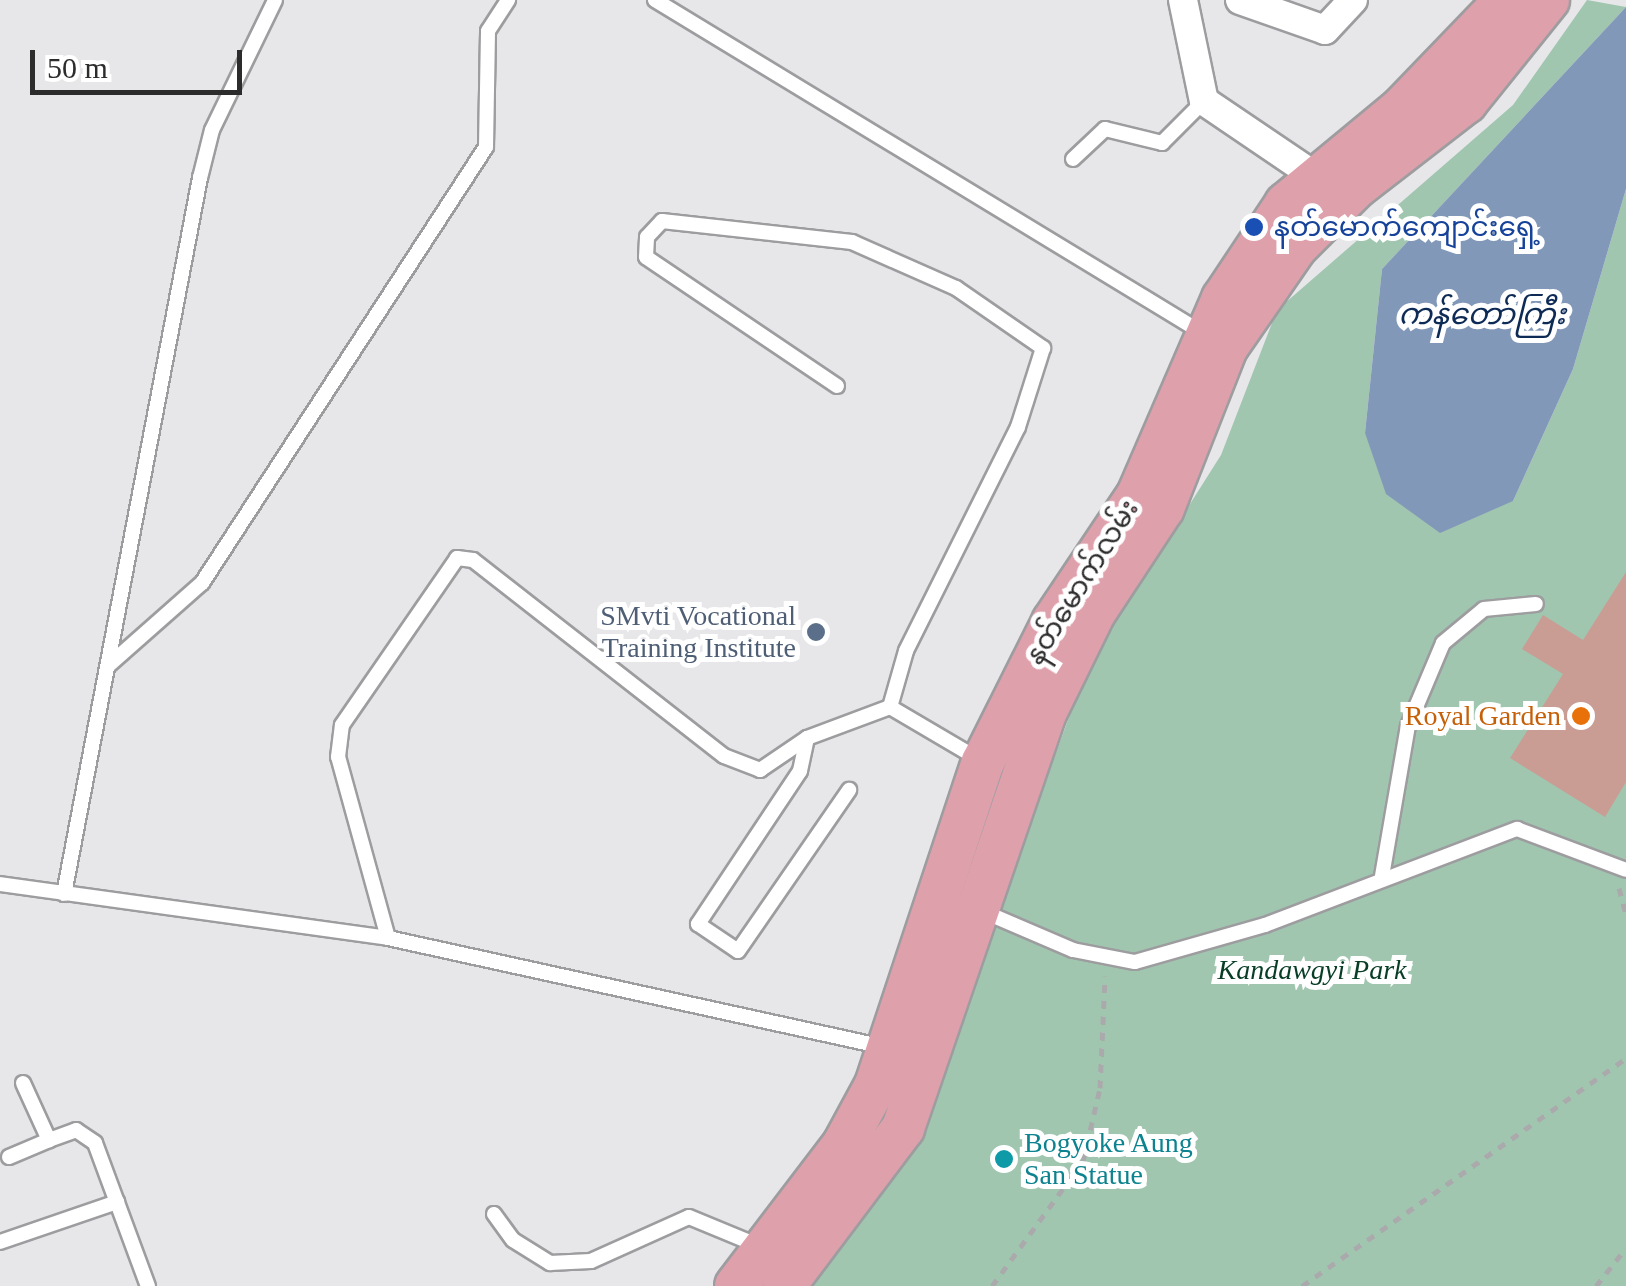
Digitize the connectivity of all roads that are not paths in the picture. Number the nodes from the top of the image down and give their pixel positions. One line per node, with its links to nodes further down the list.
1 (275, 0): 15 (lane)
2 (508, 0): 15 (lane)
3 (655, 0): 12 (lane)
4 (1183, 0): 9 (street)
5 (1240, 0): 6 (street)
6 (1353, 0)
7 (1506, 0): 11 (main road, နတ်မောက်လမ်း)
8 (1548, 0): 11 (main road, နတ်မောက်လမ်း)
9 (1204, 101): 10 (lane); 11 (street)
10 (1073, 159)
11 (1330, 186): 12 (main road, နတ်မောက်လမ်း); 18 (main road, နတ်မောက်လမ်း)
12 (1204, 334): 18 (main road, နတ်မောက်လမ်း)
13 (837, 386): 16 (lane)
14 (1536, 604): 21 (lane)
15 (109, 664): 23 (lane)
16 (890, 706): 17 (lane); 18 (lane)
17 (807, 738): 19 (lane); 25 (lane)
18 (1002, 769): 24 (main road, နတ်မောက်လမ်း)
19 (848, 790)
20 (1626, 870): 21 (lane)
21 (1382, 876): 24 (lane)
22 (0, 884): 23 (lane)
23 (64, 894): 25 (lane)
24 (957, 908): 26 (main road, နတ်မောက်လမ်း); 27 (main road, နတ်မောက်လမ်း)
25 (388, 938): 26 (lane)
26 (886, 1048): 27 (lane); 34 (main road, နတ်မောက်လမ်း)
27 (930, 1059): 37 (main road, နတ်မောက်လမ်း)
28 (23, 1082): 29 (lane)
29 (48, 1140): 30 (lane); 31 (lane)
30 (9, 1157)
31 (116, 1202): 33 (lane); 35 (lane)
32 (494, 1214): 34 (lane)
33 (0, 1242)
34 (764, 1248): 36 (main road, နတ်မောက်လမ်း)
35 (148, 1286)
36 (736, 1286)
37 (784, 1286)

